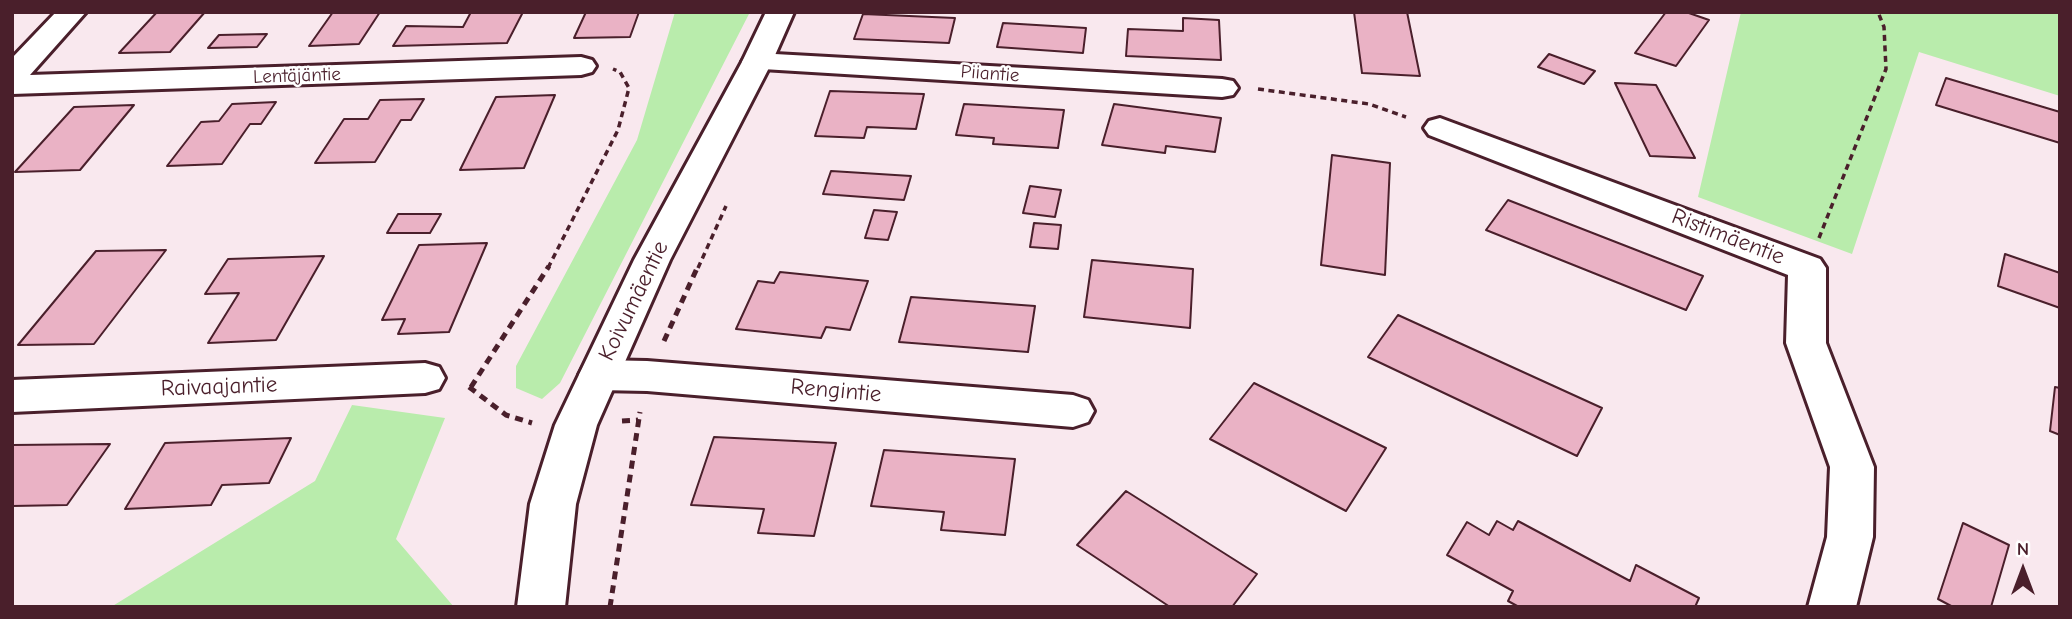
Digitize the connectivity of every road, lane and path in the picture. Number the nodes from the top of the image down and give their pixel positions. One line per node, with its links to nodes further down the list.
1 (72, 12): 6 (street)
2 (780, 12): 4 (street, Koivumäentie)
3 (1878, 12): 11 (path)
4 (757, 62): 8 (street, Piiantie); 12 (street, Koivumäentie)
5 (581, 66): 7 (street, Lentäjäntie); 15 (path)
6 (12, 76)
7 (12, 85)
8 (1222, 88): 9 (path)
9 (1440, 128): 11 (street, Ristimäentie)
10 (731, 195): 13 (path)
11 (1807, 268): 21 (street, Ristimäentie)
12 (599, 375): 13 (street, Rengintie); 19 (street, Koivumäentie)
13 (648, 376): 17 (street, Rengintie); 20 (path)
14 (425, 378): 15 (path); 16 (street, Raivaajantie)
15 (471, 387): 18 (path)
16 (12, 396)
17 (1073, 411)
18 (521, 423)
19 (541, 607)
20 (610, 607)
21 (1832, 607)

